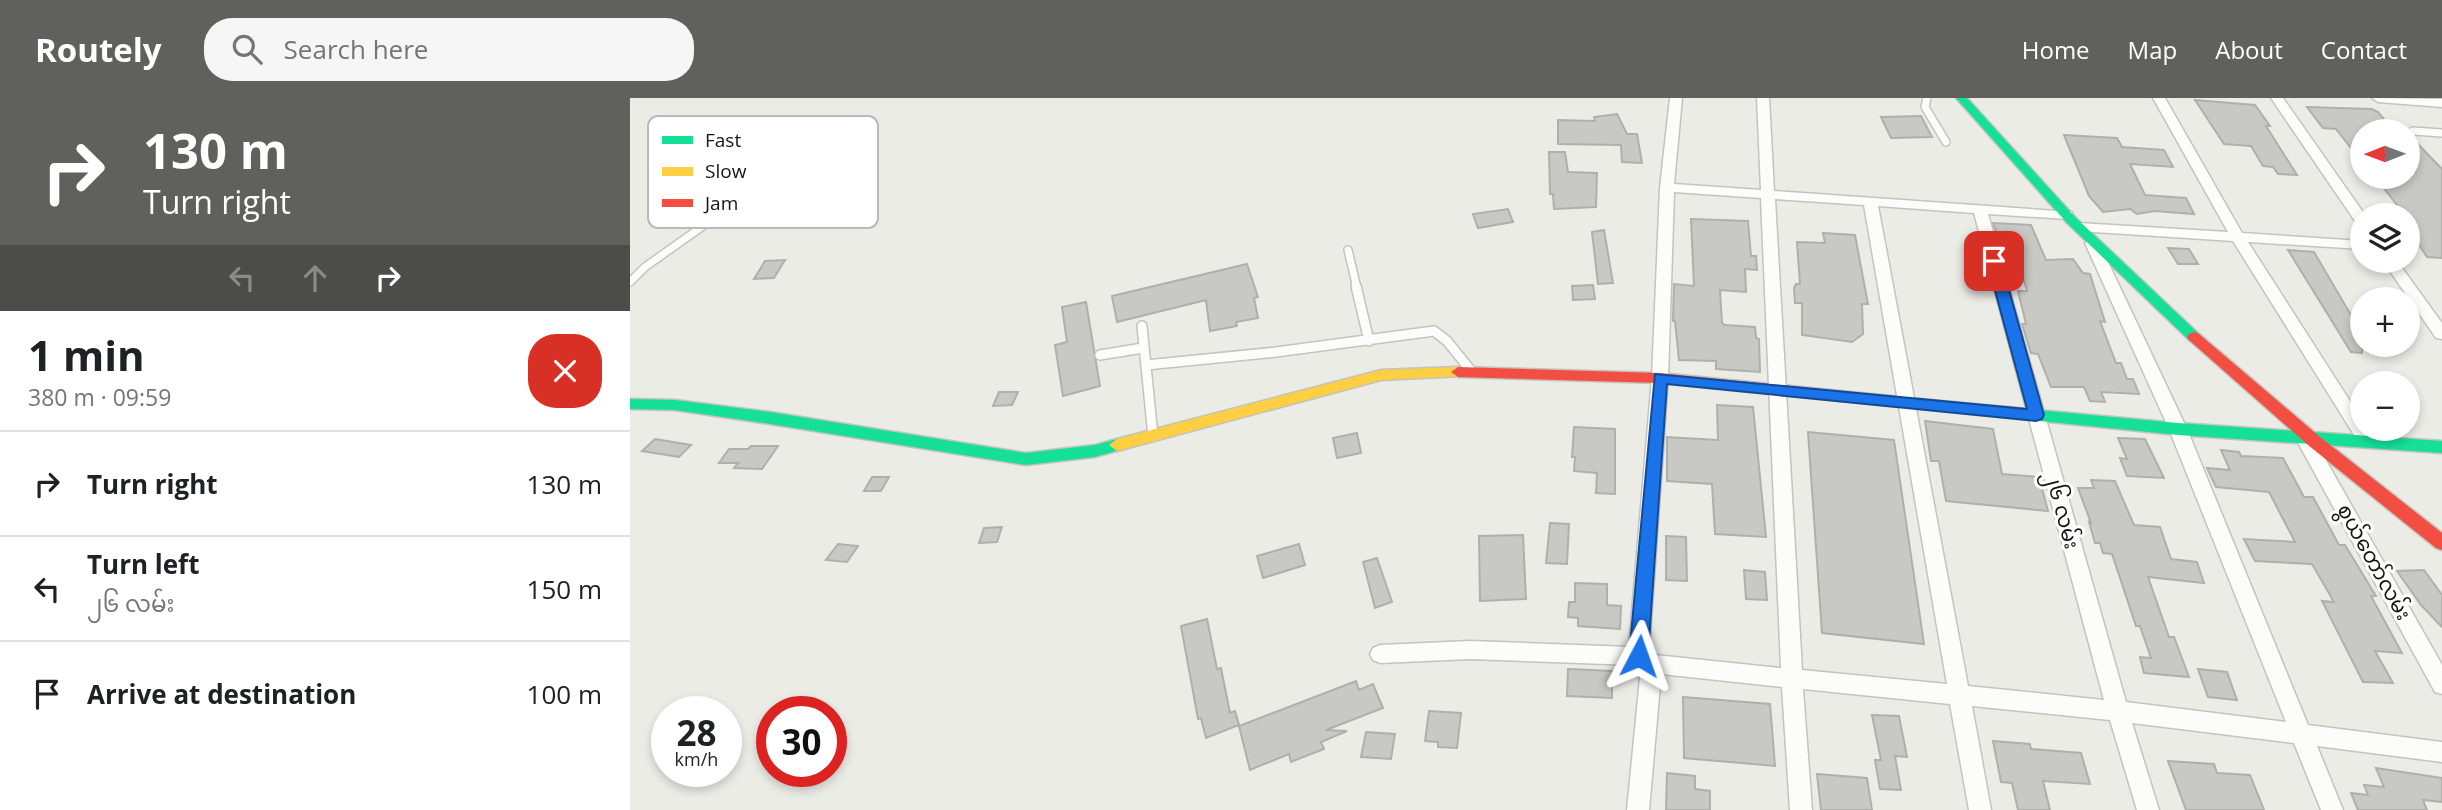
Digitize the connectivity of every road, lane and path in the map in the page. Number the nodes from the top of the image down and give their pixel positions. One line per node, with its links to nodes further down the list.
1 (1676, 98): 13 (street)
2 (1763, 98): 14 (street)
3 (1927, 98): 12 (lane)
4 (1961, 98): 18 (street)
5 (2158, 98): 21 (street)
6 (2277, 98): 16 (street)
7 (2378, 98): 8 (street)
8 (2403, 99): 9 (street)
9 (2442, 103)
10 (2420, 131): 11 (lane)
11 (2442, 133)
12 (1946, 142)
13 (1667, 188): 14 (street); 33 (street)
14 (1766, 195): 15 (street); 34 (street)
15 (1870, 202): 17 (street); 35 (street)
16 (2350, 204)
17 (1980, 210): 18 (street); 38 (street, ၂၆ လမ်း)
18 (2067, 215): 20 (street)
19 (700, 228): 25 (lane)
20 (2084, 231): 21 (street); 39 (street); 41 (street)
21 (2237, 236): 22 (street); 37 (street)
22 (2350, 244)
23 (1348, 250): 28 (lane)
24 (2399, 273): 27 (street)
25 (630, 282)
26 (1142, 326): 29 (lane)
27 (2442, 334)
28 (1369, 341): 31 (lane); 32 (lane)
29 (1143, 348): 30 (lane); 31 (lane)
30 (1100, 355)
31 (1146, 365): 40 (lane)
32 (1472, 372): 33 (street); 40 (street)
33 (1660, 378): 34 (street); 47 (street)
34 (1779, 390): 35 (street); 48 (street)
35 (1906, 401): 38 (street); 50 (street)
36 (630, 404): 40 (street)
37 (2350, 414)
38 (2036, 415): 39 (street); 51 (street, ၂၆ လမ်း)
39 (2178, 429): 41 (street); 52 (street)
40 (1153, 436)
41 (2307, 439): 42 (street); 45 (street); 49 (street, စွယ်တော်လမ်း)
42 (2350, 440)
43 (2367, 441): 44 (street)
44 (2442, 447)
45 (2442, 543)
46 (1380, 654): 47 (street)
47 (1645, 660): 48 (street); 54 (street)
48 (1792, 679): 50 (street); 55 (street)
49 (2442, 685)
50 (1959, 695): 51 (street); 56 (street)
51 (2118, 711): 52 (street); 57 (street, ၂၆ လမ်း)
52 (2301, 734): 53 (street); 58 (street)
53 (2442, 752)
54 (1637, 810)
55 (1801, 810)
56 (1980, 810)
57 (2148, 810)
58 (2332, 810)

